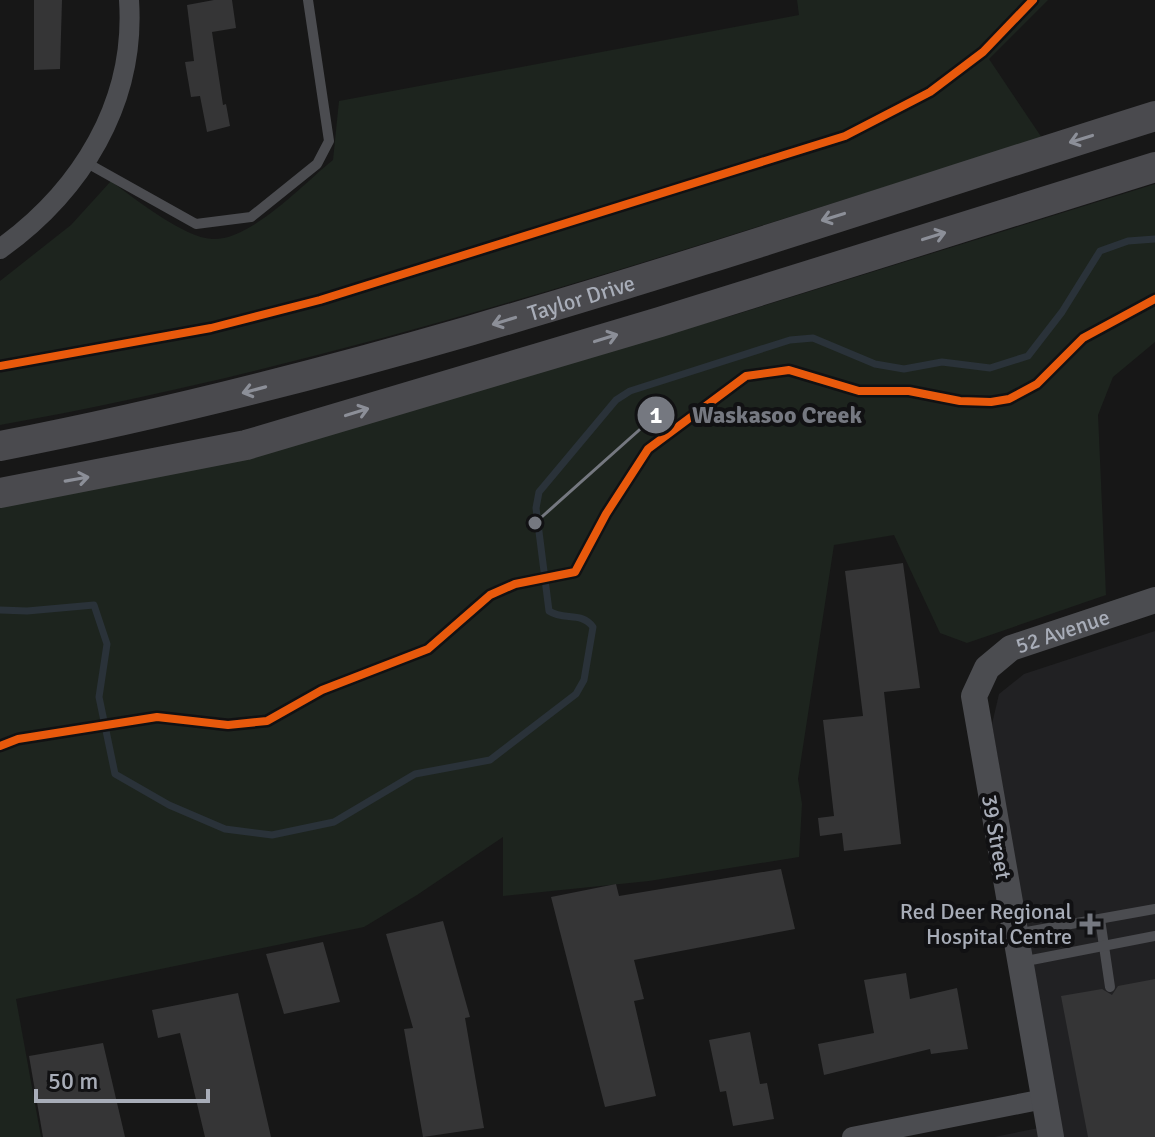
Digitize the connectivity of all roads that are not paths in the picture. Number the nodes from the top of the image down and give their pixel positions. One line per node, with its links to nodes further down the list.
1 (129, 0): 4 (street)
2 (308, 0): 4 (lane)
3 (1155, 116): 7 (main road, Taylor Drive, one-way to 7)
4 (87, 163): 6 (street)
5 (1155, 167): 8 (main road, one-way to 5)
6 (0, 249)
7 (0, 446)
8 (0, 493)
9 (1155, 600): 10 (street, 52 Avenue)
10 (981, 679): 13 (street, 39 Street)
11 (1155, 909): 12 (lane)
12 (1100, 919): 13 (lane); 15 (lane)
13 (1015, 934): 16 (street, 39 Street)
14 (1155, 936): 15 (lane)
15 (1104, 945): 16 (lane); 17 (lane)
16 (1019, 962): 18 (street, 39 Street)
17 (1110, 987)
18 (1044, 1099): 19 (street); 20 (street, 39 Street)
19 (852, 1137)
20 (1051, 1137)

